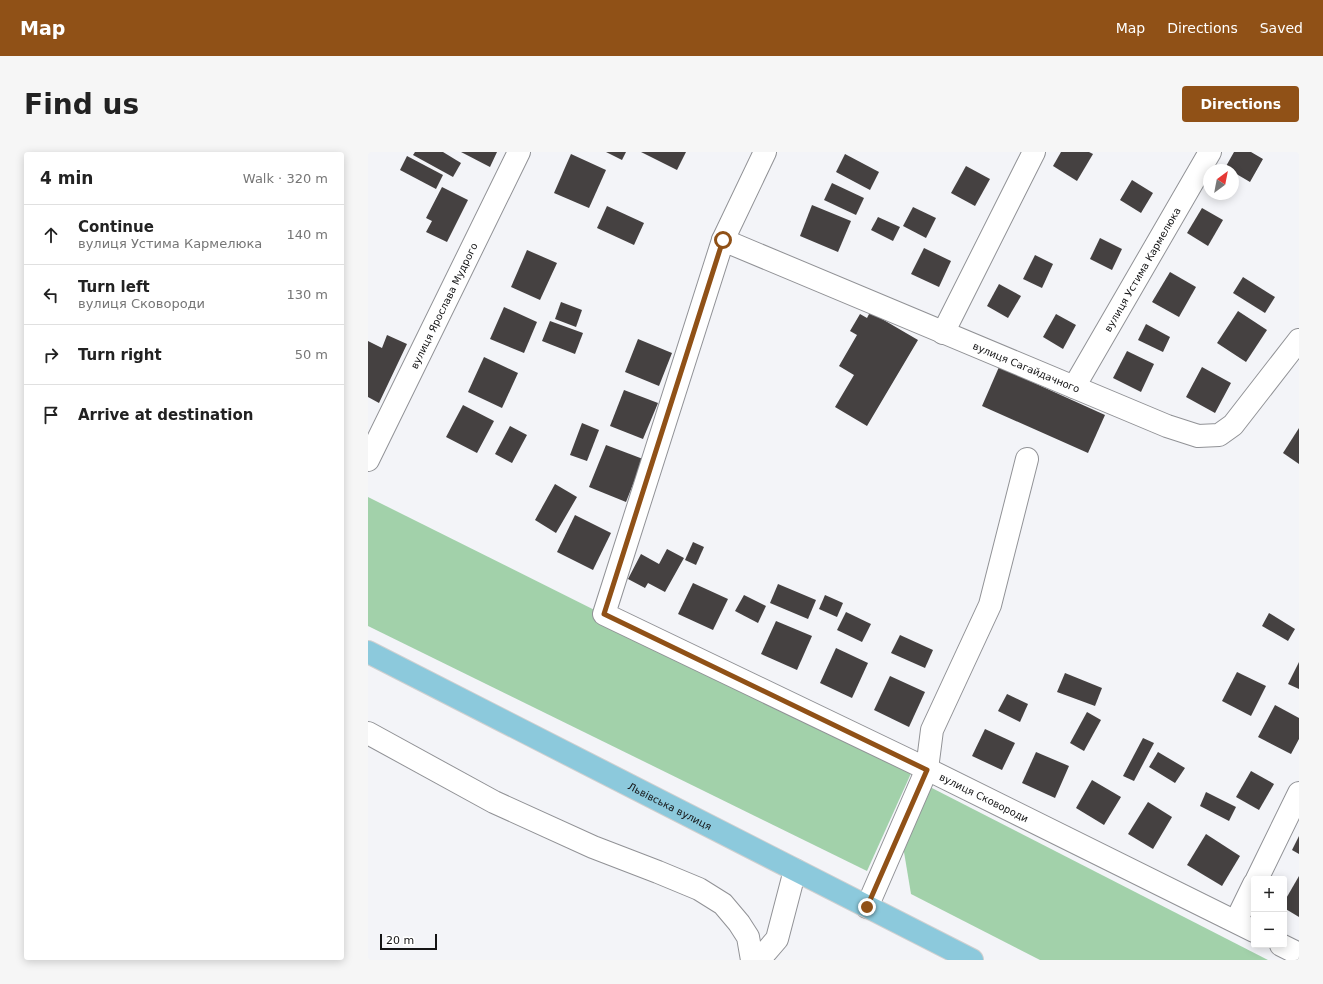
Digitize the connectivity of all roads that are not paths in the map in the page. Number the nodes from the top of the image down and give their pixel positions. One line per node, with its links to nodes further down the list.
1 (519, 152): 10 (street, вулиця Ярослава Мудрого)
2 (766, 152): 5 (street)
3 (1034, 152): 6 (street)
4 (1210, 152): 8 (street, вулиця Устима Кармелюка)
5 (723, 240): 6 (street, вулиця Сагайдачного); 13 (street, вулиця Сковороди)
6 (943, 333): 8 (street, вулиця Сагайдачного)
7 (1299, 340): 8 (street, вулиця Сагайдачного)
8 (1074, 387)
9 (1027, 459): 13 (street)
10 (368, 460)
11 (368, 652): 15 (main road, Львівська вулиця)
12 (368, 733): 22 (street)
13 (927, 770): 18 (street); 19 (street, вулиця Сковороди)
14 (1299, 794): 16 (street)
15 (795, 870): 18 (main road, Львівська вулиця); 23 (street)
16 (1258, 876)
17 (1251, 898): 19 (street)
18 (867, 907): 24 (main road, Львівська вулиця)
19 (1245, 926)
20 (1287, 948): 21 (street)
21 (1299, 954)
22 (752, 960)
23 (759, 960)
24 (972, 960)

